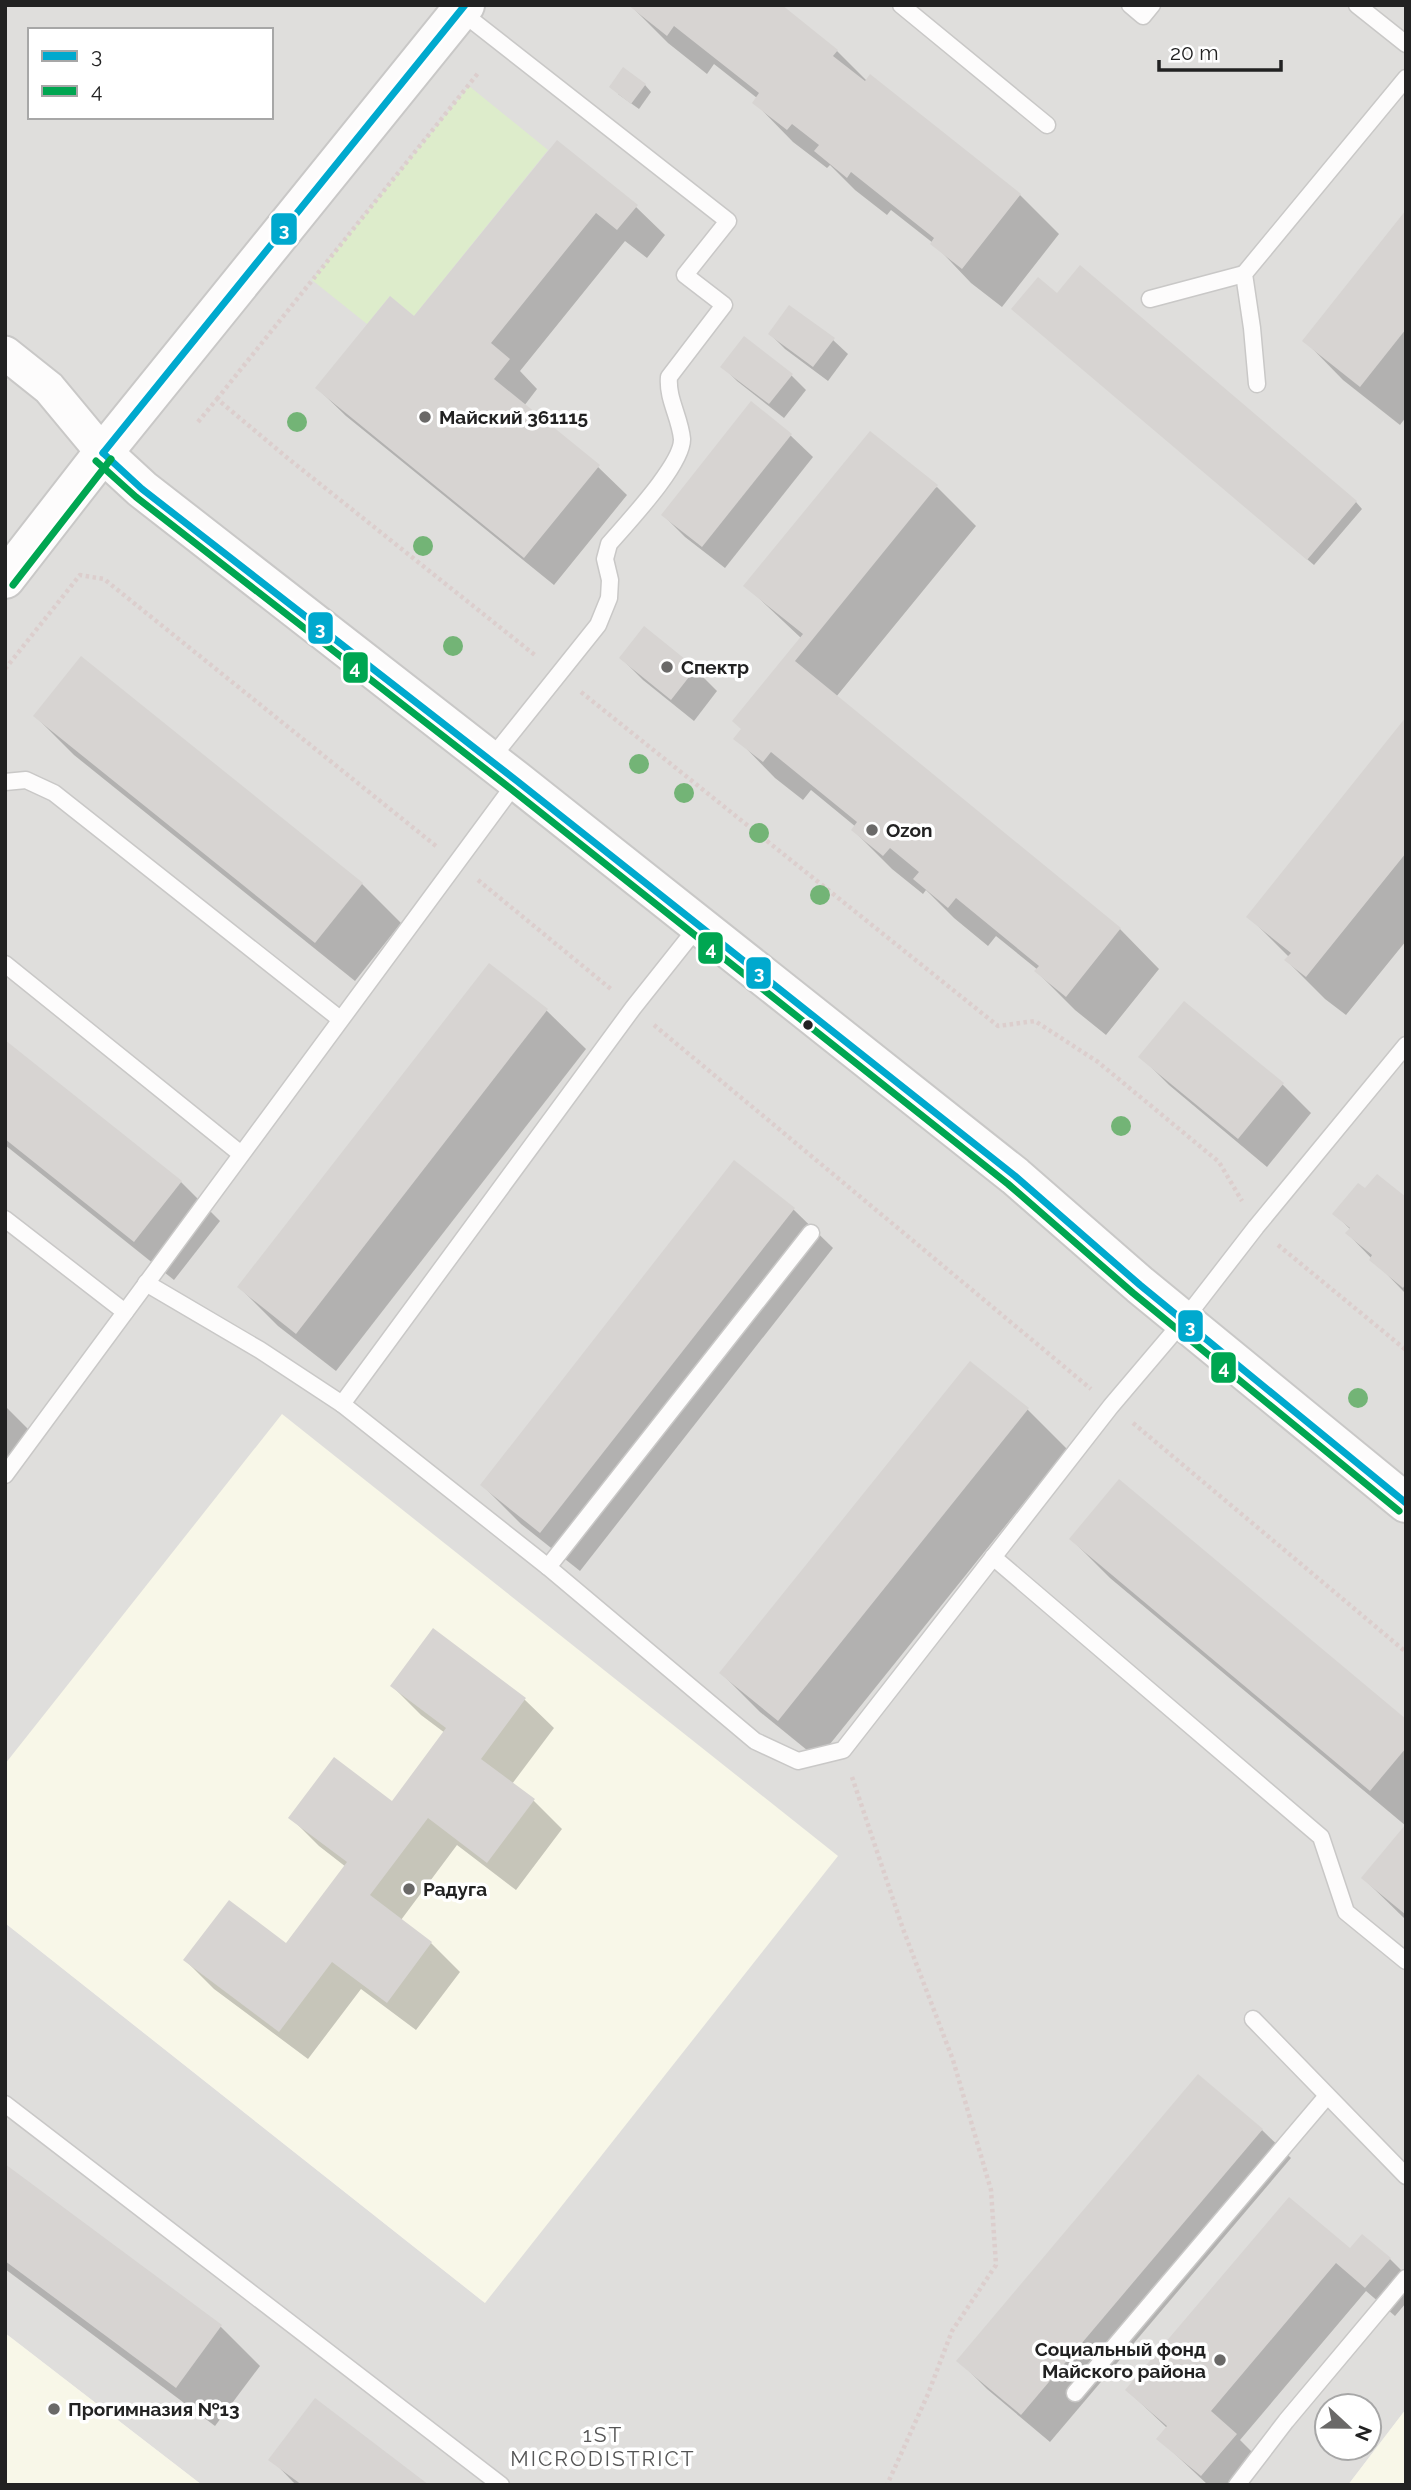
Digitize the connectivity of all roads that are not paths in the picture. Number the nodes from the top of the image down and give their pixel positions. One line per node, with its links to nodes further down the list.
1 (901, 5): 8 (lane)
2 (1130, 5): 3 (lane)
3 (1152, 5)
4 (1357, 5): 6 (lane)
5 (462, 8): 13 (street); 15 (lane)
6 (1406, 44)
7 (1406, 78): 9 (lane)
8 (1047, 125)
9 (1244, 274): 10 (lane); 12 (lane)
10 (1150, 299)
11 (5, 353): 13 (street)
12 (1256, 384)
13 (103, 453): 14 (street); 15 (street)
14 (5, 579)
15 (503, 770): 17 (street); 19 (lane)
16 (5, 782): 19 (lane)
17 (699, 925): 26 (street); 27 (lane)
18 (5, 964): 21 (lane)
19 (340, 1019): 21 (lane)
20 (1406, 1045): 26 (lane)
21 (241, 1154): 24 (lane)
22 (5, 1219): 25 (lane)
23 (811, 1233): 31 (lane)
24 (146, 1283): 25 (lane); 27 (lane)
25 (125, 1312): 28 (lane)
26 (1184, 1320): 29 (street); 30 (lane)
27 (342, 1404): 31 (lane)
28 (5, 1475)
29 (1406, 1503)
30 (993, 1557): 31 (lane); 32 (lane)
31 (548, 1567)
32 (1406, 1961)
33 (1253, 2019): 34 (lane)
34 (1327, 2096): 36 (lane); 38 (lane)
35 (5, 2104): 39 (lane)
36 (1406, 2176)
37 (1406, 2278): 40 (lane)
38 (1075, 2393)
39 (501, 2485)
40 (1237, 2485)

